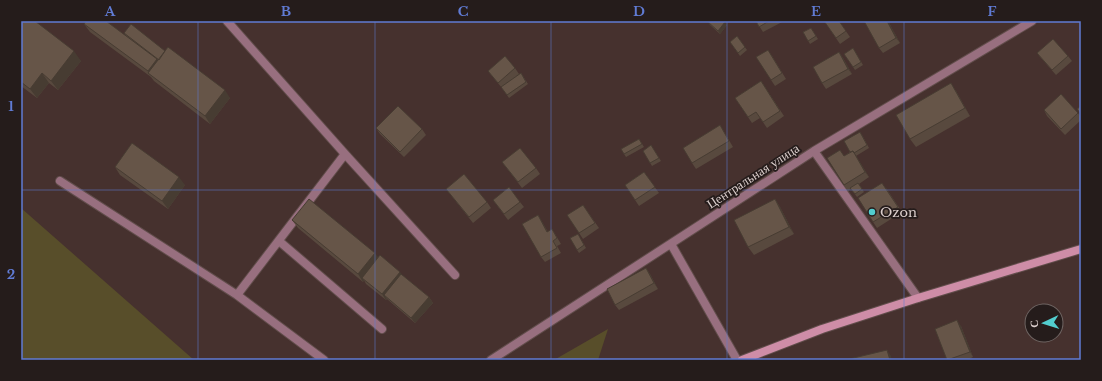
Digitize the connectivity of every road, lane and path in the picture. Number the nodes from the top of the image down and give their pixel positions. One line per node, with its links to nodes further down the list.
1 (227, 21): 4 (street)
2 (1032, 21): 3 (street, Центральная улица)
3 (814, 151): 7 (street, Центральная улица); 11 (street)
4 (345, 154): 6 (street); 9 (street)
5 (60, 181): 10 (street)
6 (279, 241): 10 (street); 12 (street)
7 (671, 244): 14 (street, Центральная улица); 15 (street)
8 (1081, 249): 11 (main road)
9 (455, 275)
10 (237, 295): 13 (street)
11 (918, 298): 16 (main road)
12 (382, 329)
13 (324, 360)
14 (491, 360)
15 (736, 360)
16 (742, 360)

